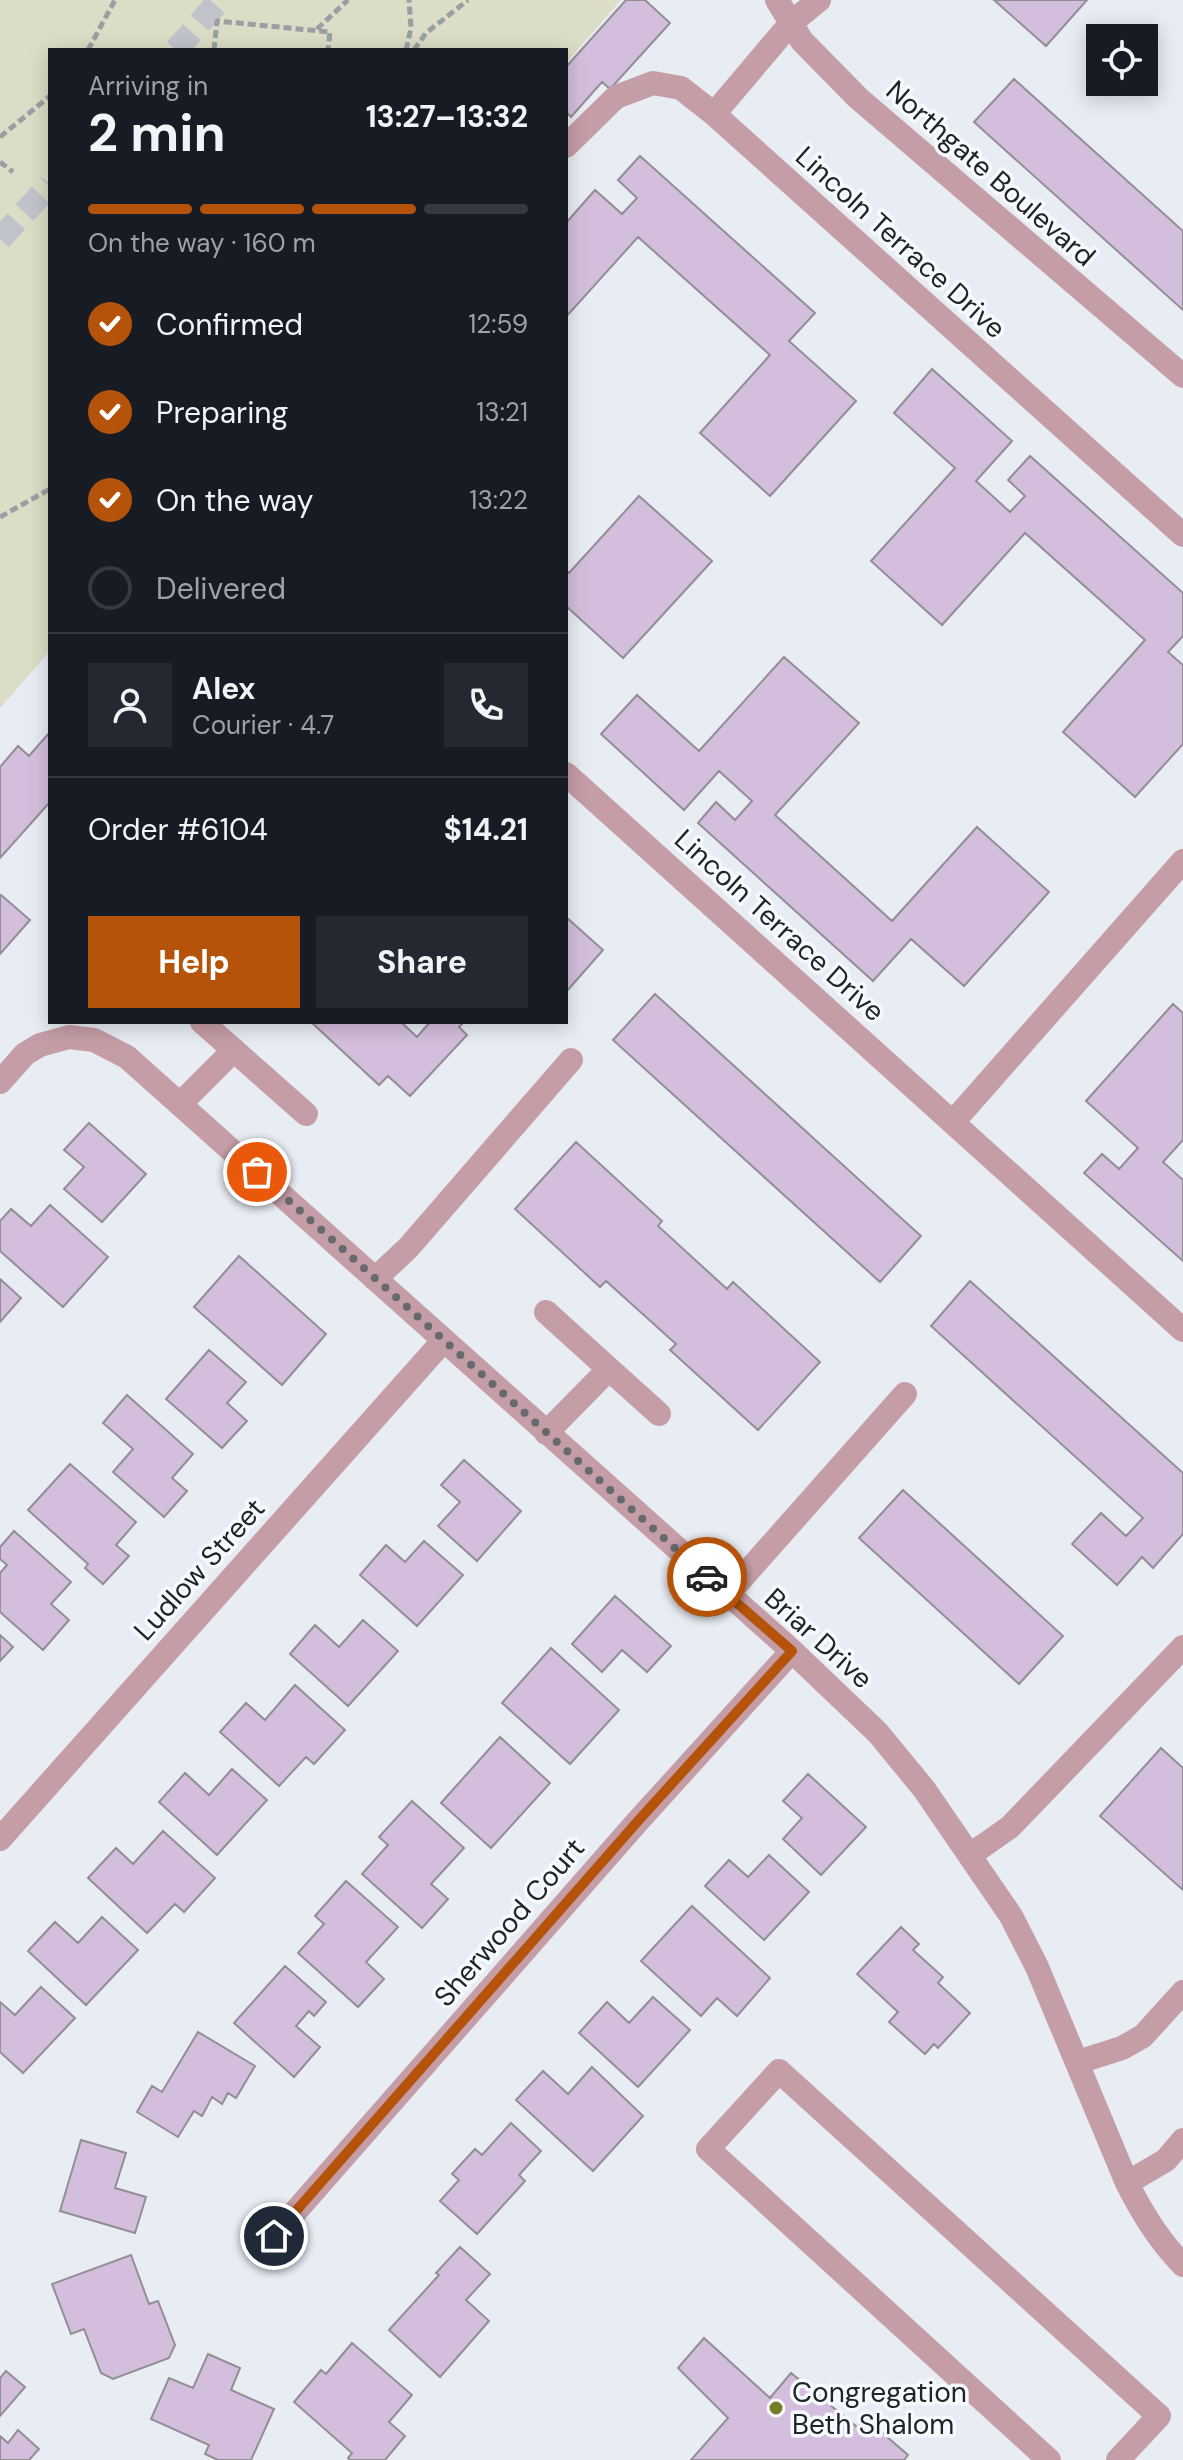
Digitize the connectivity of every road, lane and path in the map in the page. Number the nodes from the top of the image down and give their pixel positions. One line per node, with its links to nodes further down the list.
1 (115, 0): 9 (path)
2 (348, 0): 8 (path)
3 (409, 0): 12 (path)
4 (468, 0): 13 (path)
5 (777, 0): 7 (street, Northgate Boulevard)
6 (819, 0): 7 (street)
7 (791, 23): 15 (street); 20 (street, Northgate Boulevard)
8 (316, 30): 10 (path); 11 (path)
9 (89, 48)
10 (214, 48)
11 (328, 48)
12 (406, 48)
13 (415, 48)
14 (48, 98): 16 (path)
15 (714, 114): 17 (street, Lincoln Terrace Drive); 23 (street, Lincoln Terrace Drive)
16 (0, 137)
17 (568, 144)
18 (0, 162): 19 (path)
19 (13, 172)
20 (1183, 376)
21 (48, 490): 22 (path)
22 (0, 517)
23 (1183, 535)
24 (568, 776): 33 (street, Lincoln Terrace Drive)
25 (1183, 861): 33 (street)
26 (204, 1024): 28 (street)
27 (68, 1030): 30 (street); 31 (street, Briar Drive)
28 (234, 1050): 31 (street); 32 (street)
29 (571, 1060): 34 (street)
30 (0, 1082)
31 (180, 1104): 34 (street, Briar Drive)
32 (306, 1114)
33 (953, 1122): 36 (street, Lincoln Terrace Drive)
34 (375, 1279): 37 (street, Briar Drive)
35 (546, 1312): 38 (street)
36 (1183, 1330)
37 (444, 1340): 41 (street, Briar Drive); 45 (street, Ludlow Street)
38 (609, 1369): 40 (street); 41 (street)
39 (905, 1394): 42 (street)
40 (659, 1414)
41 (546, 1433): 42 (street, Briar Drive)
42 (727, 1595): 44 (street, Briar Drive)
43 (1183, 1647): 46 (street)
44 (792, 1651): 46 (street, Briar Drive); 51 (street, Sherwood Court)
45 (0, 1839)
46 (970, 1855): 48 (street, Briar Drive)
47 (1183, 1992): 48 (street)
48 (1078, 2062): 50 (street, Briar Drive)
49 (1183, 2140): 50 (street)
50 (1127, 2183): 52 (street, Briar Drive)
51 (274, 2236)
52 (1183, 2265)
53 (1035, 2456): 54 (street)
54 (1118, 2460)

